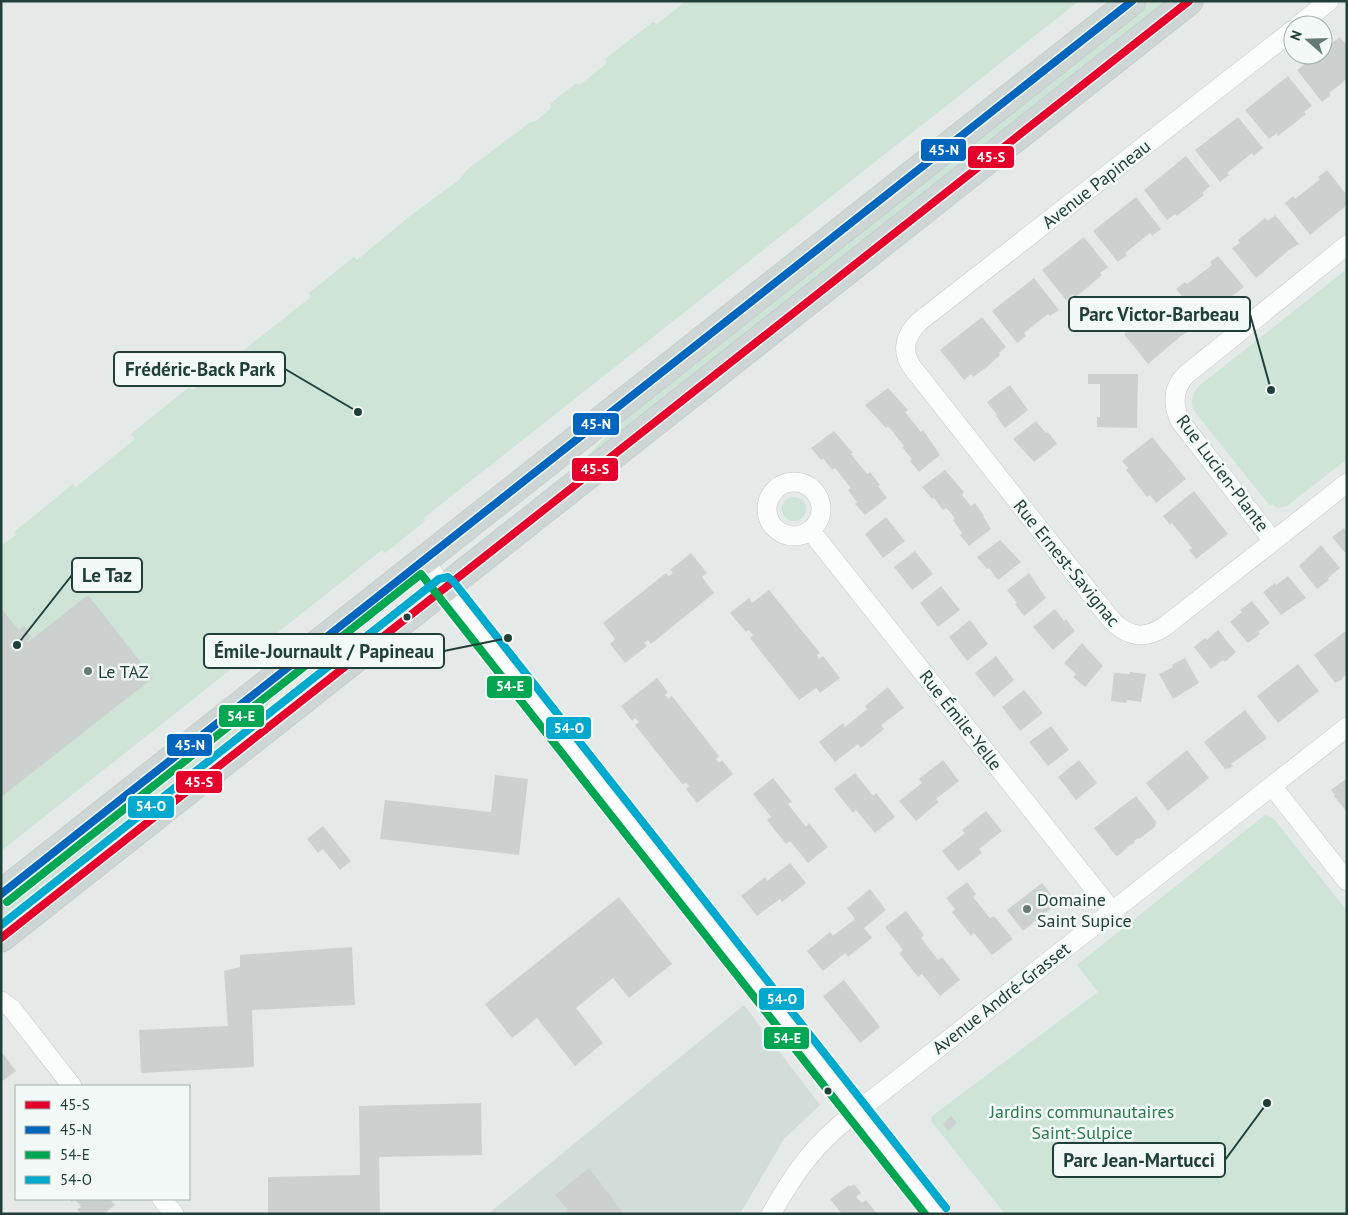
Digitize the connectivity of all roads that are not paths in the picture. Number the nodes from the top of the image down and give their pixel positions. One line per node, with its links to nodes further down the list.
1 (1132, 1): 11 (main road)
2 (1189, 1): 12 (main road)
3 (1329, 1): 4 (street)
4 (1312, 15)
5 (1283, 38): 7 (street, Avenue Papineau)
6 (1347, 245): 10 (street, Rue Lucien-Plante)
7 (905, 344): 10 (street, Rue Ernest-Savignac)
8 (1347, 483): 10 (street, Rue Ernest-Savignac)
9 (810, 530): 17 (street, Rue Émile-Yelle)
10 (1273, 541)
11 (423, 560): 12 (street); 16 (main road)
12 (445, 587): 18 (main road); 21 (street)
13 (1347, 727): 14 (street, Avenue André-Grasset)
14 (1272, 786): 15 (street); 17 (street, Avenue André-Grasset)
15 (1347, 881)
16 (1, 894)
17 (1112, 911): 21 (street, Avenue André-Grasset)
18 (1, 938)
19 (1, 1001): 20 (street)
20 (71, 1085)
21 (857, 1110): 24 (street, Avenue André-Grasset); 25 (street)
22 (163, 1200): 23 (street)
23 (174, 1214)
24 (771, 1214)
25 (938, 1214)

